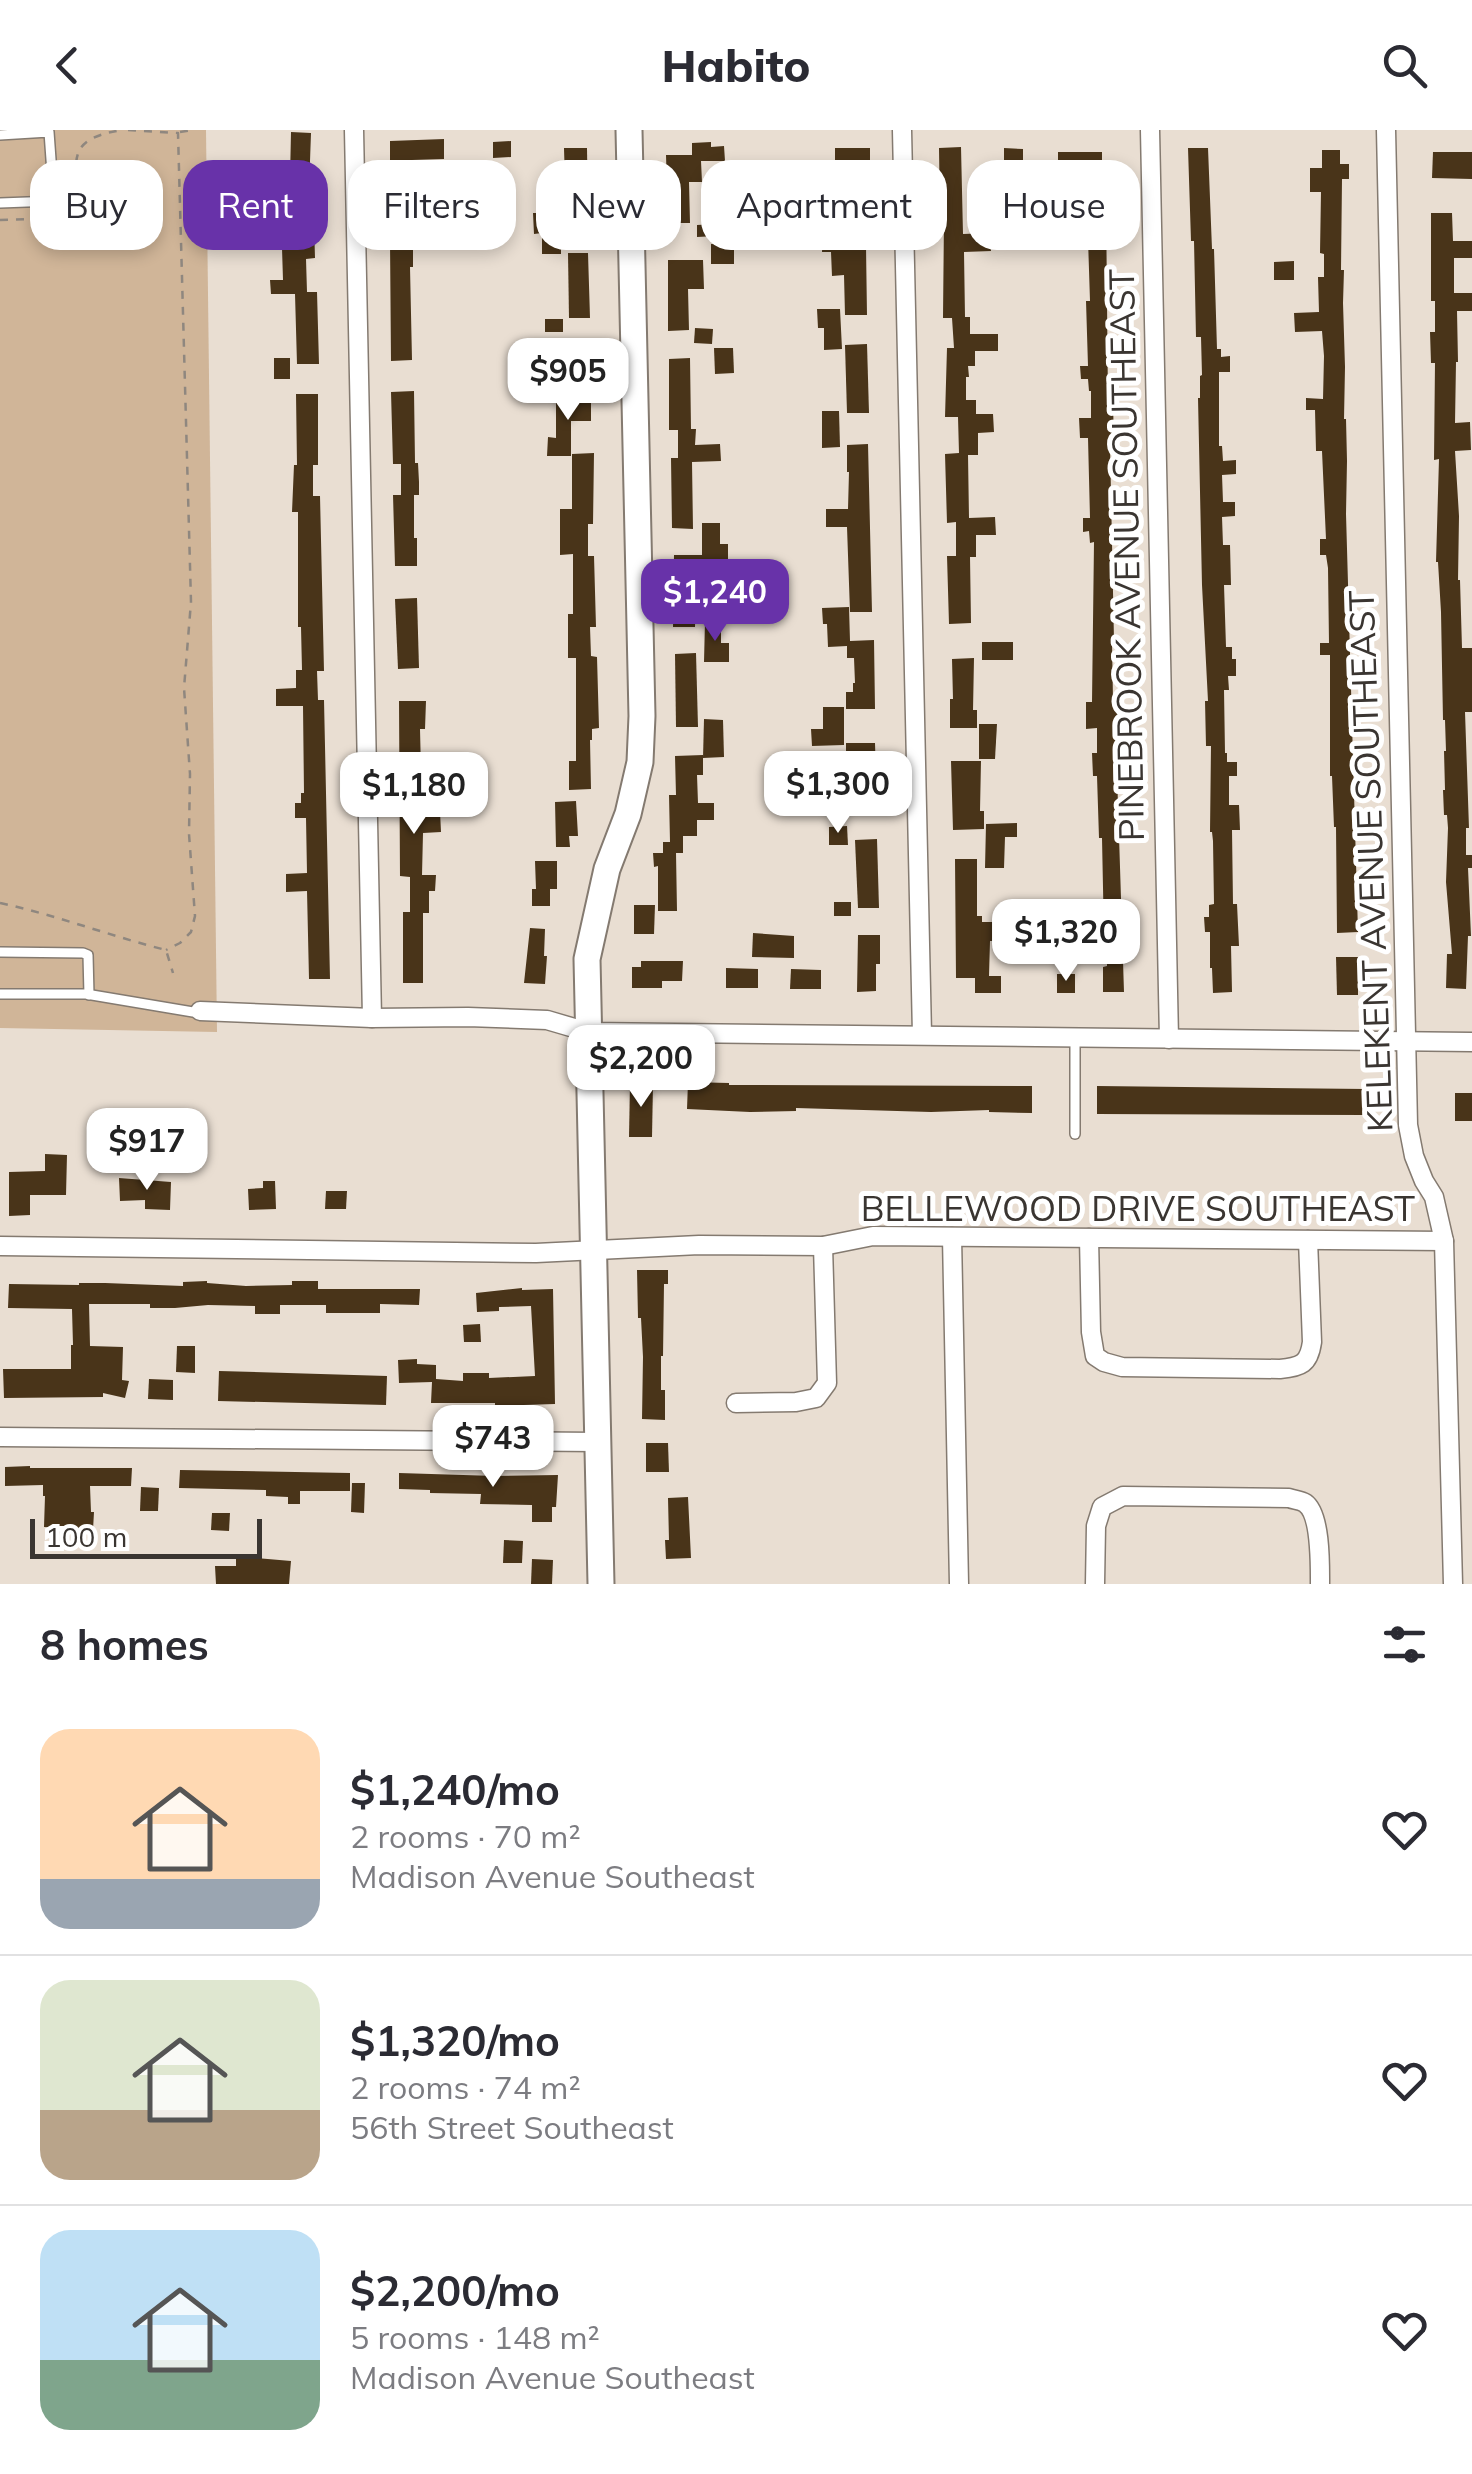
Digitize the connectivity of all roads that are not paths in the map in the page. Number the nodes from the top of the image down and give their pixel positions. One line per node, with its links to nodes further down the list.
1 (354, 130): 12 (street)
2 (629, 130): 13 (street)
3 (902, 130): 14 (street)
4 (1150, 130): 16 (street, PINEBROOK AVENUE SOUTHEAST)
5 (1386, 130): 17 (street, KELEKENT AVENUE SOUTHEAST)
6 (0, 135): 7 (lane)
7 (0, 203)
8 (0, 952): 10 (lane)
9 (0, 994): 10 (lane)
10 (89, 995): 11 (lane)
11 (200, 1011): 12 (street)
12 (372, 1018): 13 (street)
13 (588, 1032): 14 (street); 26 (street)
14 (922, 1035): 15 (street)
15 (1075, 1038): 16 (street); 19 (lane)
16 (1169, 1039): 17 (street)
17 (1406, 1042): 18 (street); 23 (street, KELEKENT AVENUE SOUTHEAST)
18 (1472, 1042)
19 (1075, 1134)
20 (952, 1237): 21 (street, BELLEWOOD DRIVE SOUTHEAST); 25 (street, BELLEWOOD DRIVE SOUTHEAST); 31 (street)
21 (1088, 1238): 22 (street, BELLEWOOD DRIVE SOUTHEAST); 22 (street)
22 (1308, 1240): 23 (street, BELLEWOOD DRIVE SOUTHEAST)
23 (1444, 1241): 34 (street, KELEKENT AVENUE SOUTHEAST)
24 (0, 1246): 26 (street, BELLEWOOD DRIVE SOUTHEAST)
25 (823, 1246): 26 (street, BELLEWOOD DRIVE SOUTHEAST); 27 (street)
26 (593, 1249): 29 (street)
27 (736, 1403)
28 (0, 1437): 29 (street)
29 (598, 1442): 30 (street)
30 (601, 1584)
31 (959, 1584)
32 (1095, 1584): 33 (street)
33 (1320, 1584)
34 (1453, 1584)

